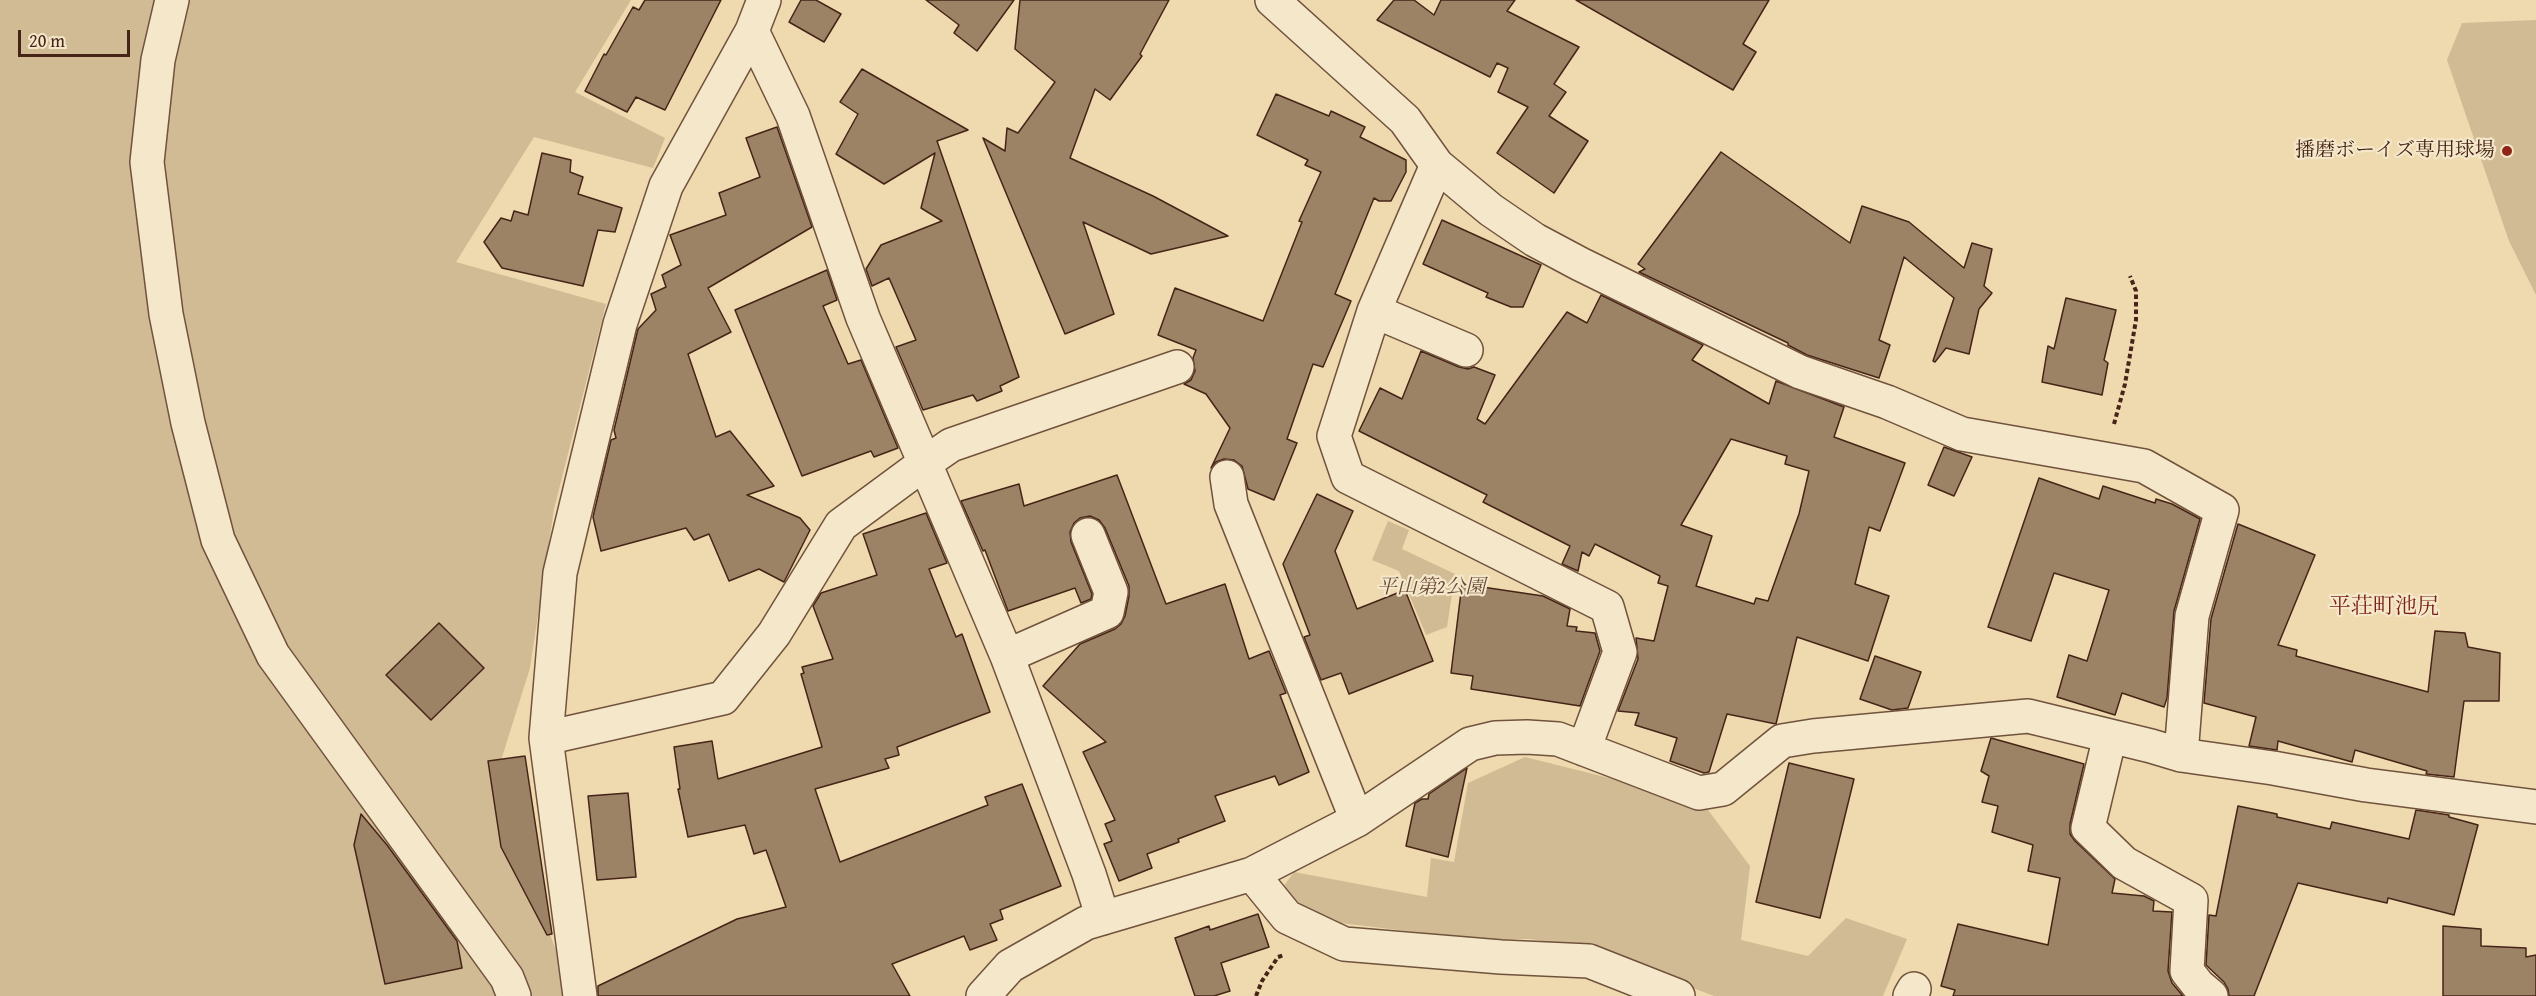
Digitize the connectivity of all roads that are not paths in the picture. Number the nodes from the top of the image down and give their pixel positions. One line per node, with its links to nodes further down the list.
1 (172, 0): 21 (street)
2 (764, 0): 4 (street)
3 (1272, 0): 5 (street)
4 (752, 31): 9 (street); 14 (street)
5 (1437, 165): 6 (street); 16 (street)
6 (1374, 311): 7 (street); 15 (street)
7 (1466, 350)
8 (1177, 367): 9 (street)
9 (925, 463): 12 (street); 14 (street)
10 (1227, 477): 18 (street)
11 (1088, 535): 12 (street)
12 (1007, 656): 20 (street)
13 (2110, 736): 15 (street); 16 (street); 25 (street)
14 (546, 738): 22 (street)
15 (1584, 749): 18 (street)
16 (2181, 755): 17 (street)
17 (2536, 807)
18 (1357, 820): 19 (street)
19 (1252, 874): 20 (street); 24 (street)
20 (1102, 918): 23 (street)
21 (514, 996)
22 (580, 996)
23 (983, 996)
24 (1678, 996)
25 (2211, 996)

